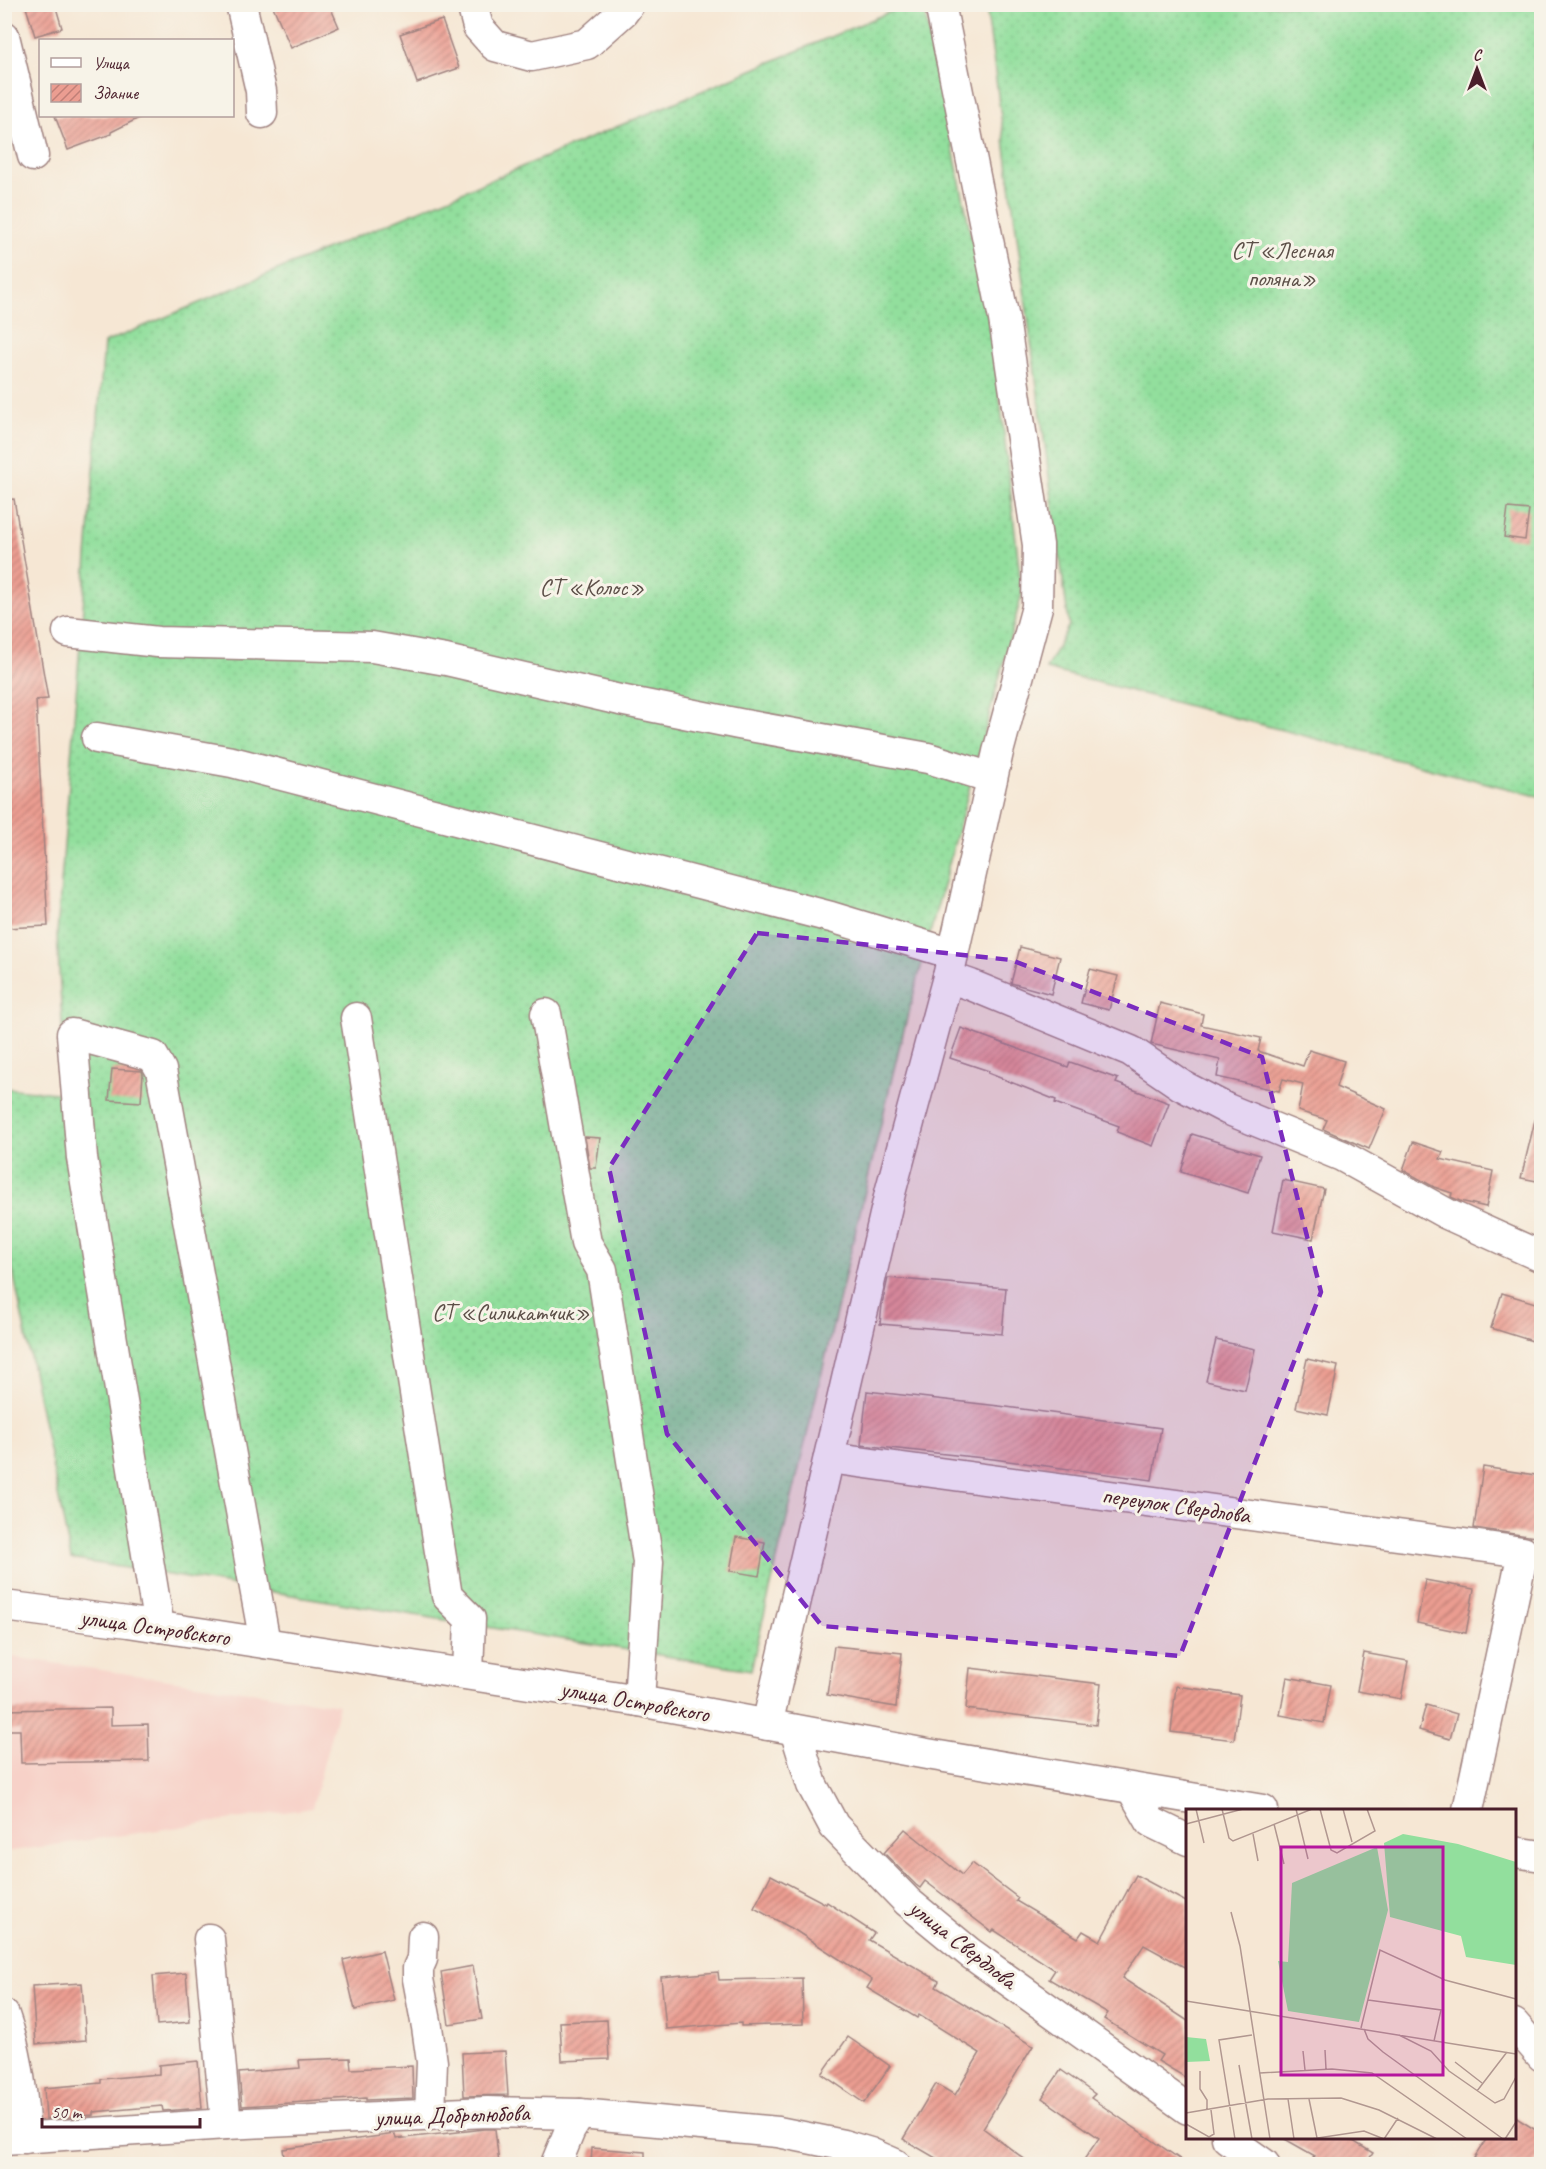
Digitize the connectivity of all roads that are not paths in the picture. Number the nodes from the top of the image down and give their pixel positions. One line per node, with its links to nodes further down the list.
1 (241, 4): 6 (street)
2 (629, 4): 4 (street)
3 (940, 4): 10 (street)
4 (475, 16)
5 (4, 36): 7 (street)
6 (262, 114)
7 (33, 156)
8 (68, 632): 10 (street)
9 (97, 738): 11 (street)
10 (992, 778): 11 (street)
11 (950, 966): 14 (street); 15 (street)
12 (546, 1014): 20 (street)
13 (356, 1018): 19 (street)
14 (1542, 1257)
15 (829, 1458): 21 (street); 24 (street, переулок Свердлова)
16 (4, 1605): 17 (street, улица Островского)
17 (159, 1627): 18 (street, улица Островского); 18 (street)
18 (265, 1643): 19 (street, улица Островского)
19 (468, 1674): 20 (street, улица Островского)
20 (639, 1701): 21 (street, улица Островского)
21 (781, 1728): 22 (street, улица Островского); 33 (street, улица Свердлова)
22 (1132, 1789): 23 (street, улица Островского); 25 (street)
23 (1257, 1809)
24 (1468, 1809)
25 (1186, 1839)
26 (1516, 1852): 27 (street)
27 (1542, 1856)
28 (423, 1937): 35 (street)
29 (209, 1940): 36 (street)
30 (4, 2015): 37 (street)
31 (1516, 2025): 32 (street)
32 (1542, 2056)
33 (1186, 2108)
34 (580, 2114): 35 (street, улица Добролюбова); 39 (street); 40 (street, улица Добролюбова)
35 (430, 2115): 36 (street, улица Добролюбова)
36 (226, 2124): 37 (street, улица Добролюбова)
37 (15, 2139)
38 (1228, 2139): 41 (street)
39 (556, 2164)
40 (895, 2164)
41 (1264, 2164)

